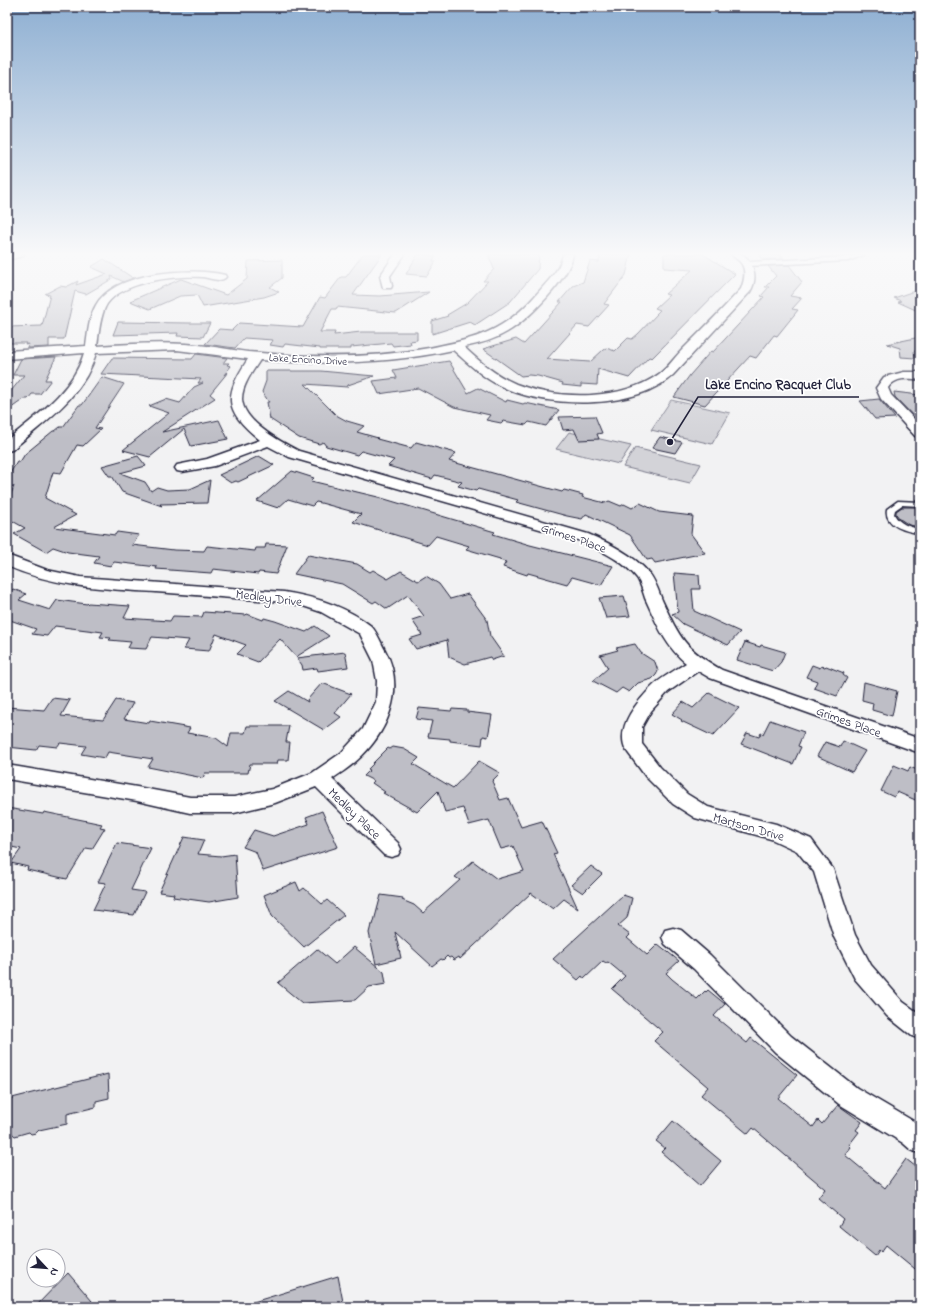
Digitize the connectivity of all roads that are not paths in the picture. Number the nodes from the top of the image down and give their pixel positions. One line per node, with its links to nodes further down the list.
1 (98, 315): 5 (street)
2 (523, 315): 4 (street, Lake Encino Drive)
3 (722, 315): 4 (street)
4 (455, 346): 7 (street, Lake Encino Drive)
5 (91, 351): 6 (street, Lake Encino Drive); 7 (street, Lake Encino Drive); 11 (street)
6 (7, 354)
7 (256, 356): 10 (street, Grimes Place)
8 (920, 376): 9 (street)
9 (920, 432)
10 (269, 441): 12 (street); 16 (street, Grimes Place)
11 (7, 447)
12 (182, 468)
13 (920, 504): 14 (lane)
14 (920, 532)
15 (7, 560): 19 (street, Medley Drive)
16 (697, 663): 17 (street, Grimes Place); 22 (street, Martson Drive)
17 (920, 746)
18 (7, 772): 19 (street, Medley Drive)
19 (319, 778): 20 (street, Medley Place)
20 (391, 849)
21 (673, 937): 23 (street)
22 (920, 1028)
23 (920, 1141)

